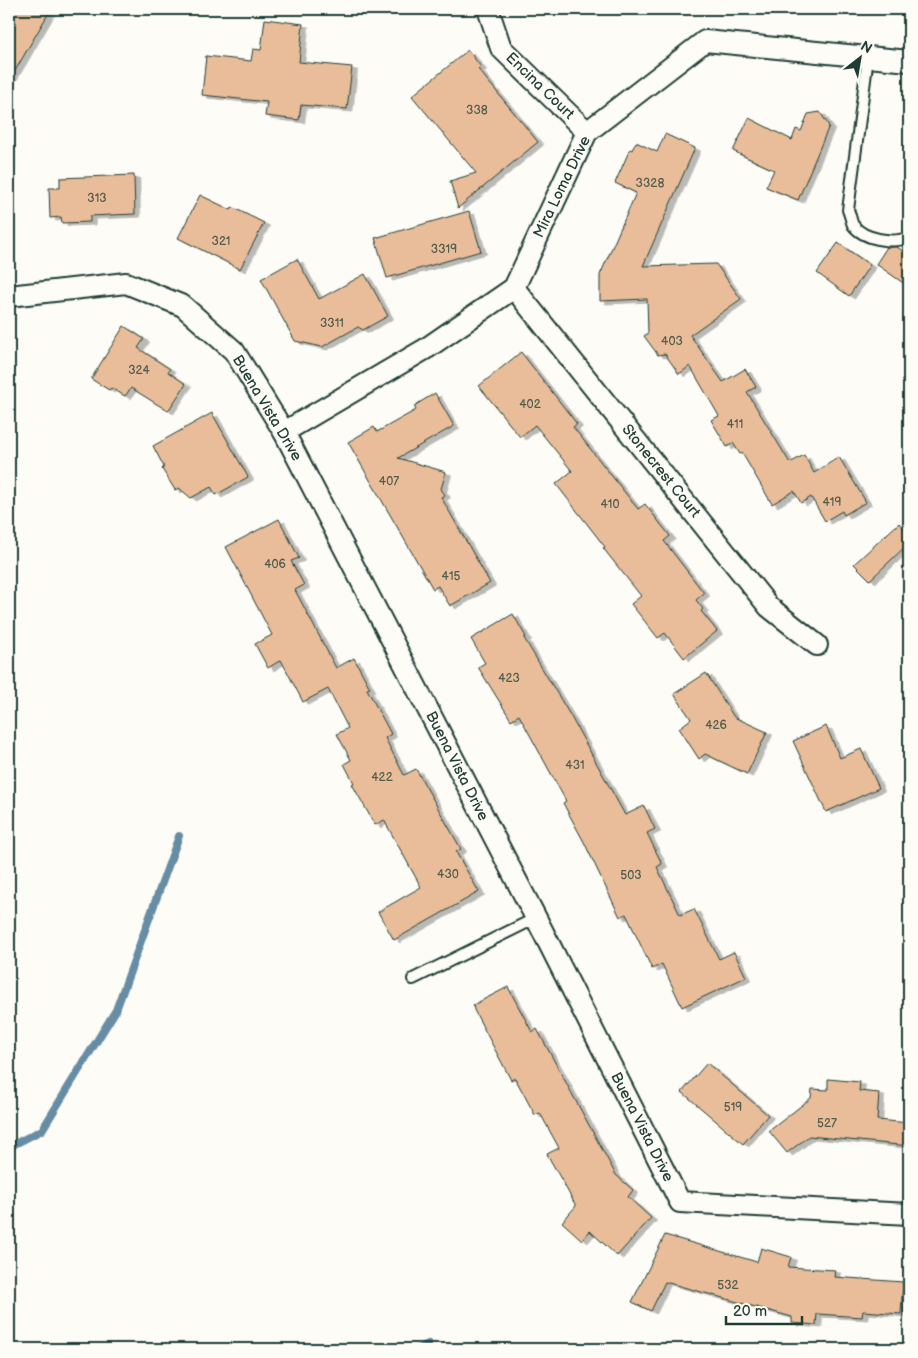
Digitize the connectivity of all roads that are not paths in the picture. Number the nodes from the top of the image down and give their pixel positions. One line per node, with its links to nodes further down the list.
1 (488, 9): 4 (street, Encina Court)
2 (868, 57): 3 (street, Mira Loma Drive); 4 (street, Mira Loma Drive); 5 (lane)
3 (909, 60)
4 (587, 132): 6 (street, Mira Loma Drive)
5 (909, 237)
6 (514, 288): 8 (street); 9 (street, Stonecrest Court)
7 (9, 296): 8 (street, Buena Vista Drive)
8 (284, 432): 10 (street, Buena Vista Drive)
9 (817, 645)
10 (536, 918): 11 (lane); 12 (street, Buena Vista Drive)
11 (412, 979)
12 (909, 1214)

